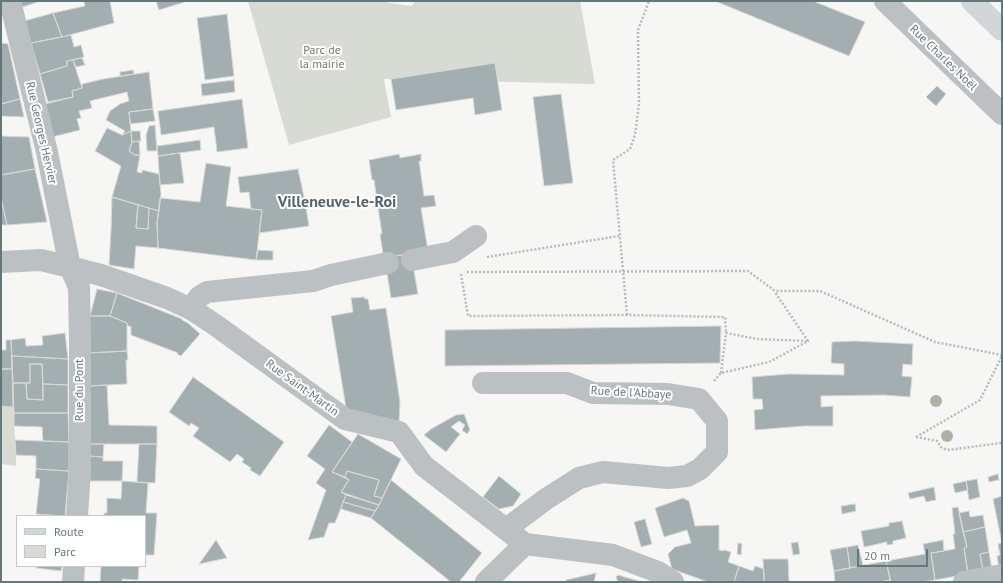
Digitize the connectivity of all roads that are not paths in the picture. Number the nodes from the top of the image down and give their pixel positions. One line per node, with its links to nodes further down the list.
1 (10, 1): 10 (street, Rue Georges Hervier)
2 (885, 1): 5 (street, Rue Charles Noël)
3 (972, 1): 4 (main road)
4 (1002, 30)
5 (1002, 114)
6 (476, 236): 7 (street)
7 (412, 260)
8 (1, 262): 10 (street, Rue Saint-Martin)
9 (388, 263): 11 (street)
10 (70, 267): 11 (street, Rue Saint-Martin); 13 (street, Rue du Pont)
11 (191, 309): 14 (street, Rue Saint-Martin)
12 (484, 383): 14 (street, Rue de l'Abbaye)
13 (77, 515)
14 (506, 529): 15 (street, Rue Saint-Martin)
15 (525, 544): 19 (street); 20 (street)
16 (74, 567): 18 (street)
17 (1002, 575): 21 (street)
18 (73, 582)
19 (486, 582)
20 (673, 582)
21 (964, 582)

